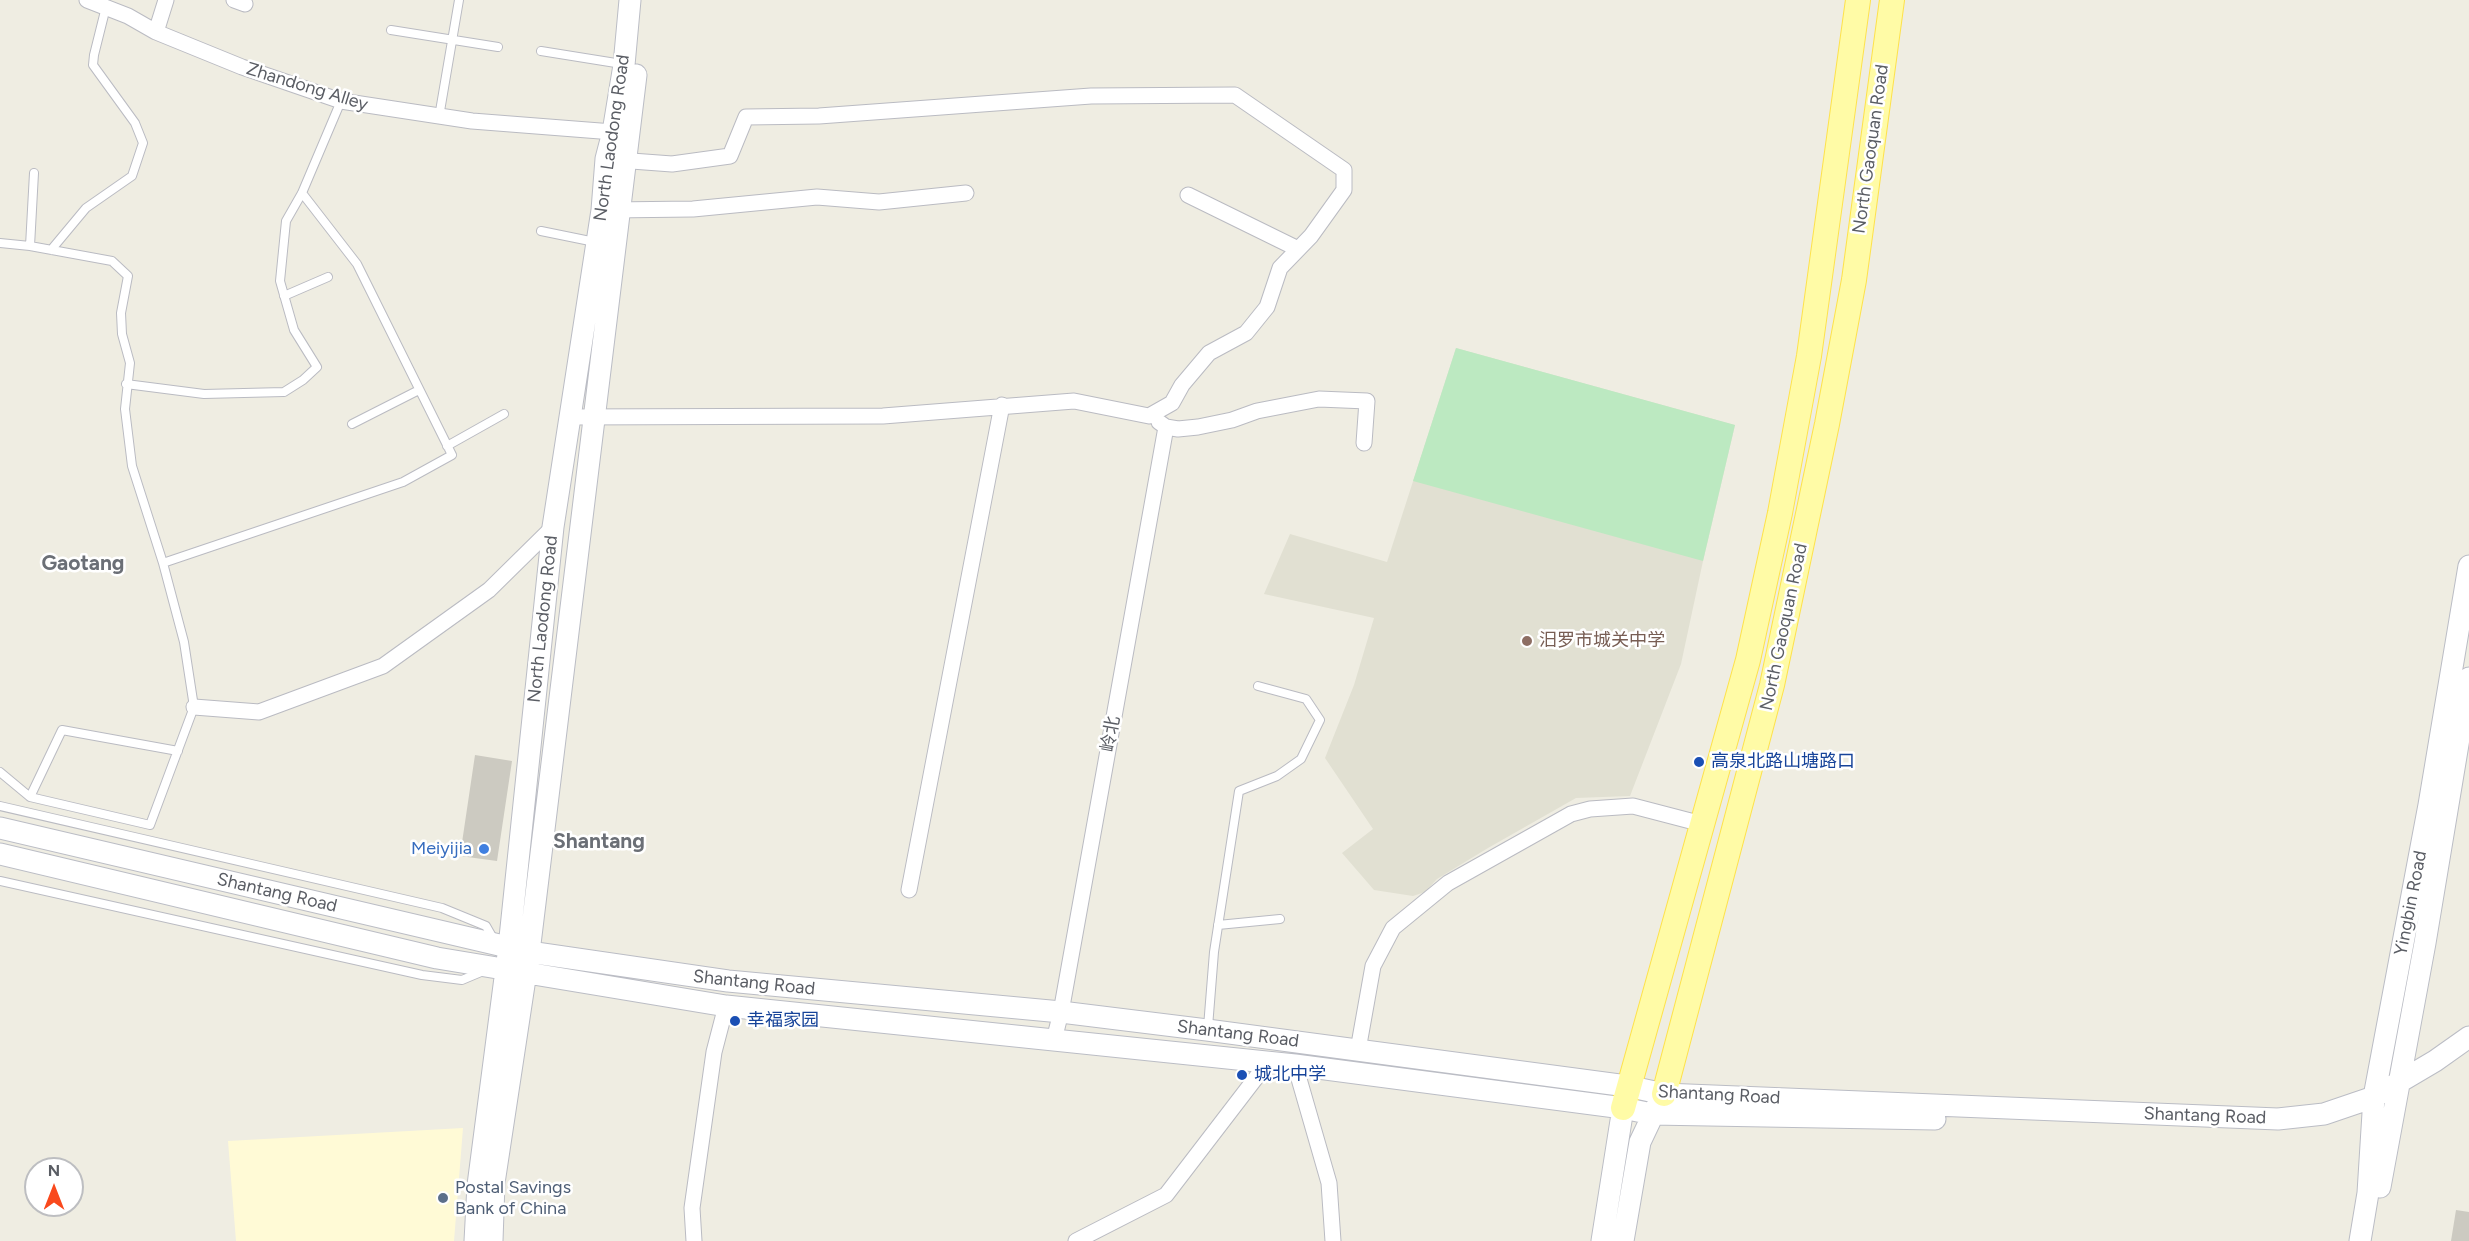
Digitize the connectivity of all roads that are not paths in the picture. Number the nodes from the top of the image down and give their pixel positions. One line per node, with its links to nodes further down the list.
1 (87, 0): 9 (street, Zhandong Alley)
2 (132, 0): 10 (street)
3 (166, 0): 12 (street)
4 (459, 0): 13 (lane)
5 (630, 0): 16 (street, North Laodong Road)
6 (644, 0): 20 (street, North Laodong Road)
7 (1858, 0): 55 (main road, North Gaoquan Road)
8 (1892, 0): 75 (main road, North Gaoquan Road)
9 (106, 7): 10 (street, Zhandong Alley); 31 (lane)
10 (128, 16): 12 (street, Zhandong Alley)
11 (391, 30): 13 (lane)
12 (156, 32): 17 (street, Zhandong Alley)
13 (453, 40): 14 (lane); 18 (lane)
14 (498, 47)
15 (541, 51): 16 (lane)
16 (624, 64): 19 (street, North Laodong Road)
17 (342, 101): 18 (street, Zhandong Alley); 22 (lane)
18 (439, 117): 19 (street, Zhandong Alley)
19 (613, 132): 20 (street, North Laodong Road)
20 (616, 160): 25 (street, North Laodong Road); 30 (street)
21 (34, 173): 29 (lane)
22 (302, 193): 33 (lane); 35 (lane)
23 (966, 193): 25 (street)
24 (1188, 195): 30 (street)
25 (611, 210): 27 (street, North Laodong Road); 40 (street, North Laodong Road)
26 (541, 231): 27 (lane)
27 (597, 242): 39 (street, North Laodong Road)
28 (0, 243): 29 (lane)
29 (30, 246): 31 (lane)
30 (1298, 249): 38 (street)
31 (51, 250): 34 (lane)
32 (328, 277): 33 (lane)
33 (284, 296): 34 (lane)
34 (126, 384): 46 (lane)
35 (419, 390): 41 (lane); 44 (lane)
36 (1002, 405): 38 (street); 40 (street); 59 (street)
37 (504, 414): 44 (lane)
38 (1149, 416): 42 (street)
39 (569, 417): 40 (street); 45 (street, North Laodong Road)
40 (593, 417): 62 (street, North Laodong Road)
41 (352, 424)
42 (1166, 427): 43 (street); 65 (street, 岭北)
43 (1364, 443)
44 (447, 446): 46 (lane)
45 (553, 527): 50 (street); 62 (street, North Laodong Road)
46 (163, 563): 50 (lane)
47 (2469, 566): 74 (street, Yingbin Road)
48 (2469, 678): 74 (street, Yingbin Road)
49 (1257, 686): 61 (lane)
50 (194, 707): 51 (lane)
51 (178, 751): 53 (lane); 53 (lane)
52 (0, 772): 53 (lane)
53 (30, 797)
54 (0, 806): 62 (lane)
55 (1702, 824): 70 (street); 73 (main road, North Gaoquan Road)
56 (0, 828): 62 (street, Shantang Road)
57 (0, 854): 63 (street, Shantang Road)
58 (0, 881): 63 (lane)
59 (909, 890)
60 (1280, 919): 61 (lane)
61 (1218, 925): 66 (lane)
62 (511, 948): 63 (street, North Laodong Road); 65 (street, Shantang Road)
63 (508, 970): 64 (street, Shantang Road); 76 (street, North Laodong Road); 77 (street, North Laodong Road)
64 (726, 1006): 68 (street, Shantang Road); 78 (street)
65 (1061, 1012): 66 (street, Shantang Road); 68 (street, 岭北)
66 (1207, 1030): 70 (street, Shantang Road)
67 (2469, 1037): 74 (street, Shantang Road)
68 (1054, 1040): 71 (street, Shantang Road)
69 (2469, 1047): 74 (street, Shantang Road)
70 (1358, 1050): 73 (street, Shantang Road)
71 (1268, 1062): 72 (street, Shantang Road); 79 (street)
72 (1295, 1065): 73 (street, Shantang Road); 80 (street)
73 (1625, 1097): 75 (street, Shantang Road); 81 (street, North Gaoquan Road)
74 (2385, 1097): 75 (street, Shantang Road); 83 (street, Yingbin Road); 84 (street, Yingbin Road)
75 (1658, 1104): 82 (street, North Gaoquan Road)
76 (475, 1241)
77 (492, 1241)
78 (694, 1241)
79 (1076, 1241)
80 (1333, 1241)
81 (1602, 1241)
82 (1623, 1241)
83 (2360, 1241)
84 (2371, 1241)

